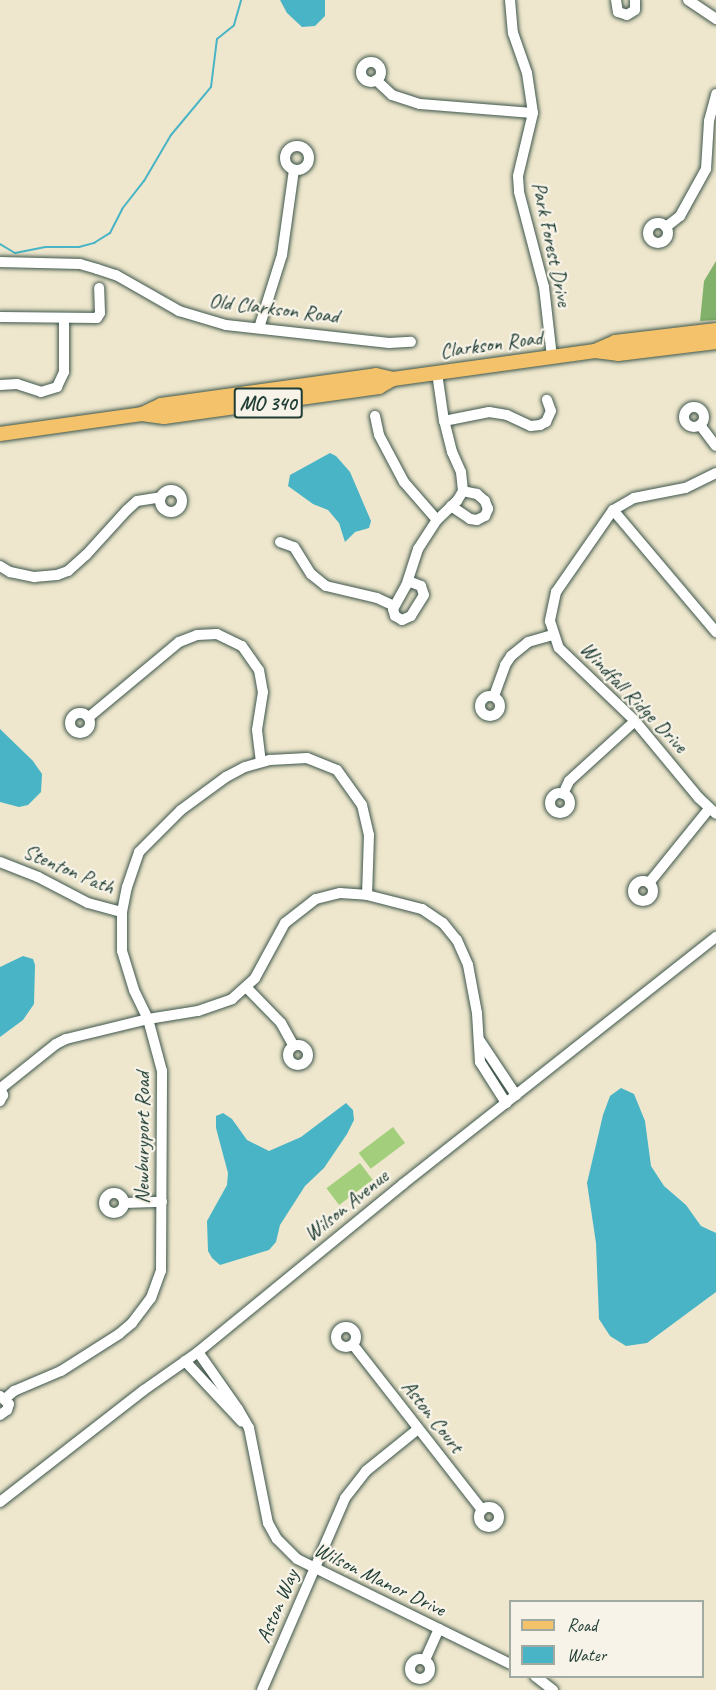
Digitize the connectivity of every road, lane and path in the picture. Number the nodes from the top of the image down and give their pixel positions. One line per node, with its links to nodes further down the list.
1 (510, 0): 8 (street, Park Forest Drive)
2 (616, 0): 3 (street)
3 (635, 0)
4 (688, 0): 5 (street)
5 (716, 19)
6 (376, 80): 8 (street)
7 (716, 94): 10 (street)
8 (532, 113): 20 (street, Park Forest Drive)
9 (294, 170): 15 (street)
10 (666, 227)
11 (0, 262): 15 (street, Old Clarkson Road)
12 (99, 288): 14 (street)
13 (0, 317): 14 (street)
14 (64, 318): 22 (street)
15 (259, 328): 17 (street, Old Clarkson Road)
16 (716, 330): 19 (main road, Clarkson Road / MO 340)
17 (411, 342)
18 (716, 342): 19 (main road, Clarkson Road / MO 340)
19 (595, 351): 20 (main road, Clarkson Road / MO 340)
20 (552, 357): 21 (main road, Clarkson Road / MO 340)
21 (437, 373): 25 (street); 27 (main road, Clarkson Road / MO 340)
22 (0, 385)
23 (547, 400): 25 (street)
24 (375, 416): 34 (street)
25 (444, 421): 30 (street)
26 (700, 425): 28 (street)
27 (0, 434)
28 (716, 446)
29 (716, 473): 33 (street, Windfall Ridge Drive)
30 (463, 491): 32 (street); 32 (street)
31 (161, 497): 36 (street)
32 (451, 506): 34 (street)
33 (612, 510): 39 (street); 40 (street, Windfall Ridge Drive)
34 (436, 520): 37 (street)
35 (280, 542): 38 (street)
36 (0, 566)
37 (408, 581): 38 (street); 38 (street)
38 (394, 606)
39 (716, 632)
40 (554, 635): 41 (street); 43 (street, Windfall Ridge Drive)
41 (494, 696)
42 (88, 717): 44 (street)
43 (635, 721): 45 (street); 46 (street, Windfall Ridge Drive)
44 (261, 762): 49 (street, Newburyport Road); 50 (street, Newburyport Road)
45 (563, 794)
46 (713, 812): 48 (street)
47 (0, 862): 50 (street, Stenton Path)
48 (650, 883)
49 (366, 895): 52 (street); 54 (street)
50 (122, 912): 53 (street, Newburyport Road)
51 (716, 937): 57 (street, Wilson Avenue)
52 (247, 988): 53 (street); 55 (street)
53 (148, 1019): 56 (street); 60 (street, Newburyport Road)
54 (480, 1041): 57 (street); 59 (street)
55 (294, 1046)
56 (0, 1087): 58 (street)
57 (516, 1095): 59 (street, Wilson Avenue)
58 (0, 1101)
59 (506, 1103): 63 (street, Wilson Avenue)
60 (162, 1202): 61 (street); 65 (street, Newburyport Road)
61 (124, 1203)
62 (354, 1346): 68 (street, Aston Court)
63 (198, 1352): 64 (street, Wilson Avenue); 67 (street, Wilson Manor Drive)
64 (185, 1361): 67 (street); 69 (street, Wilson Avenue)
65 (3, 1397): 66 (street, Newburyport Road)
66 (0, 1415)
67 (249, 1429): 71 (street, Wilson Manor Drive)
68 (418, 1429): 70 (street, Aston Court); 71 (street, Aston Way)
69 (0, 1502)
70 (482, 1510)
71 (313, 1570): 72 (street, Wilson Manor Drive); 76 (street, Aston Way)
72 (439, 1629): 73 (street); 74 (street, Wilson Manor Drive)
73 (425, 1660)
74 (509, 1664)
75 (536, 1678): 77 (street)
76 (262, 1690)
77 (553, 1690)

